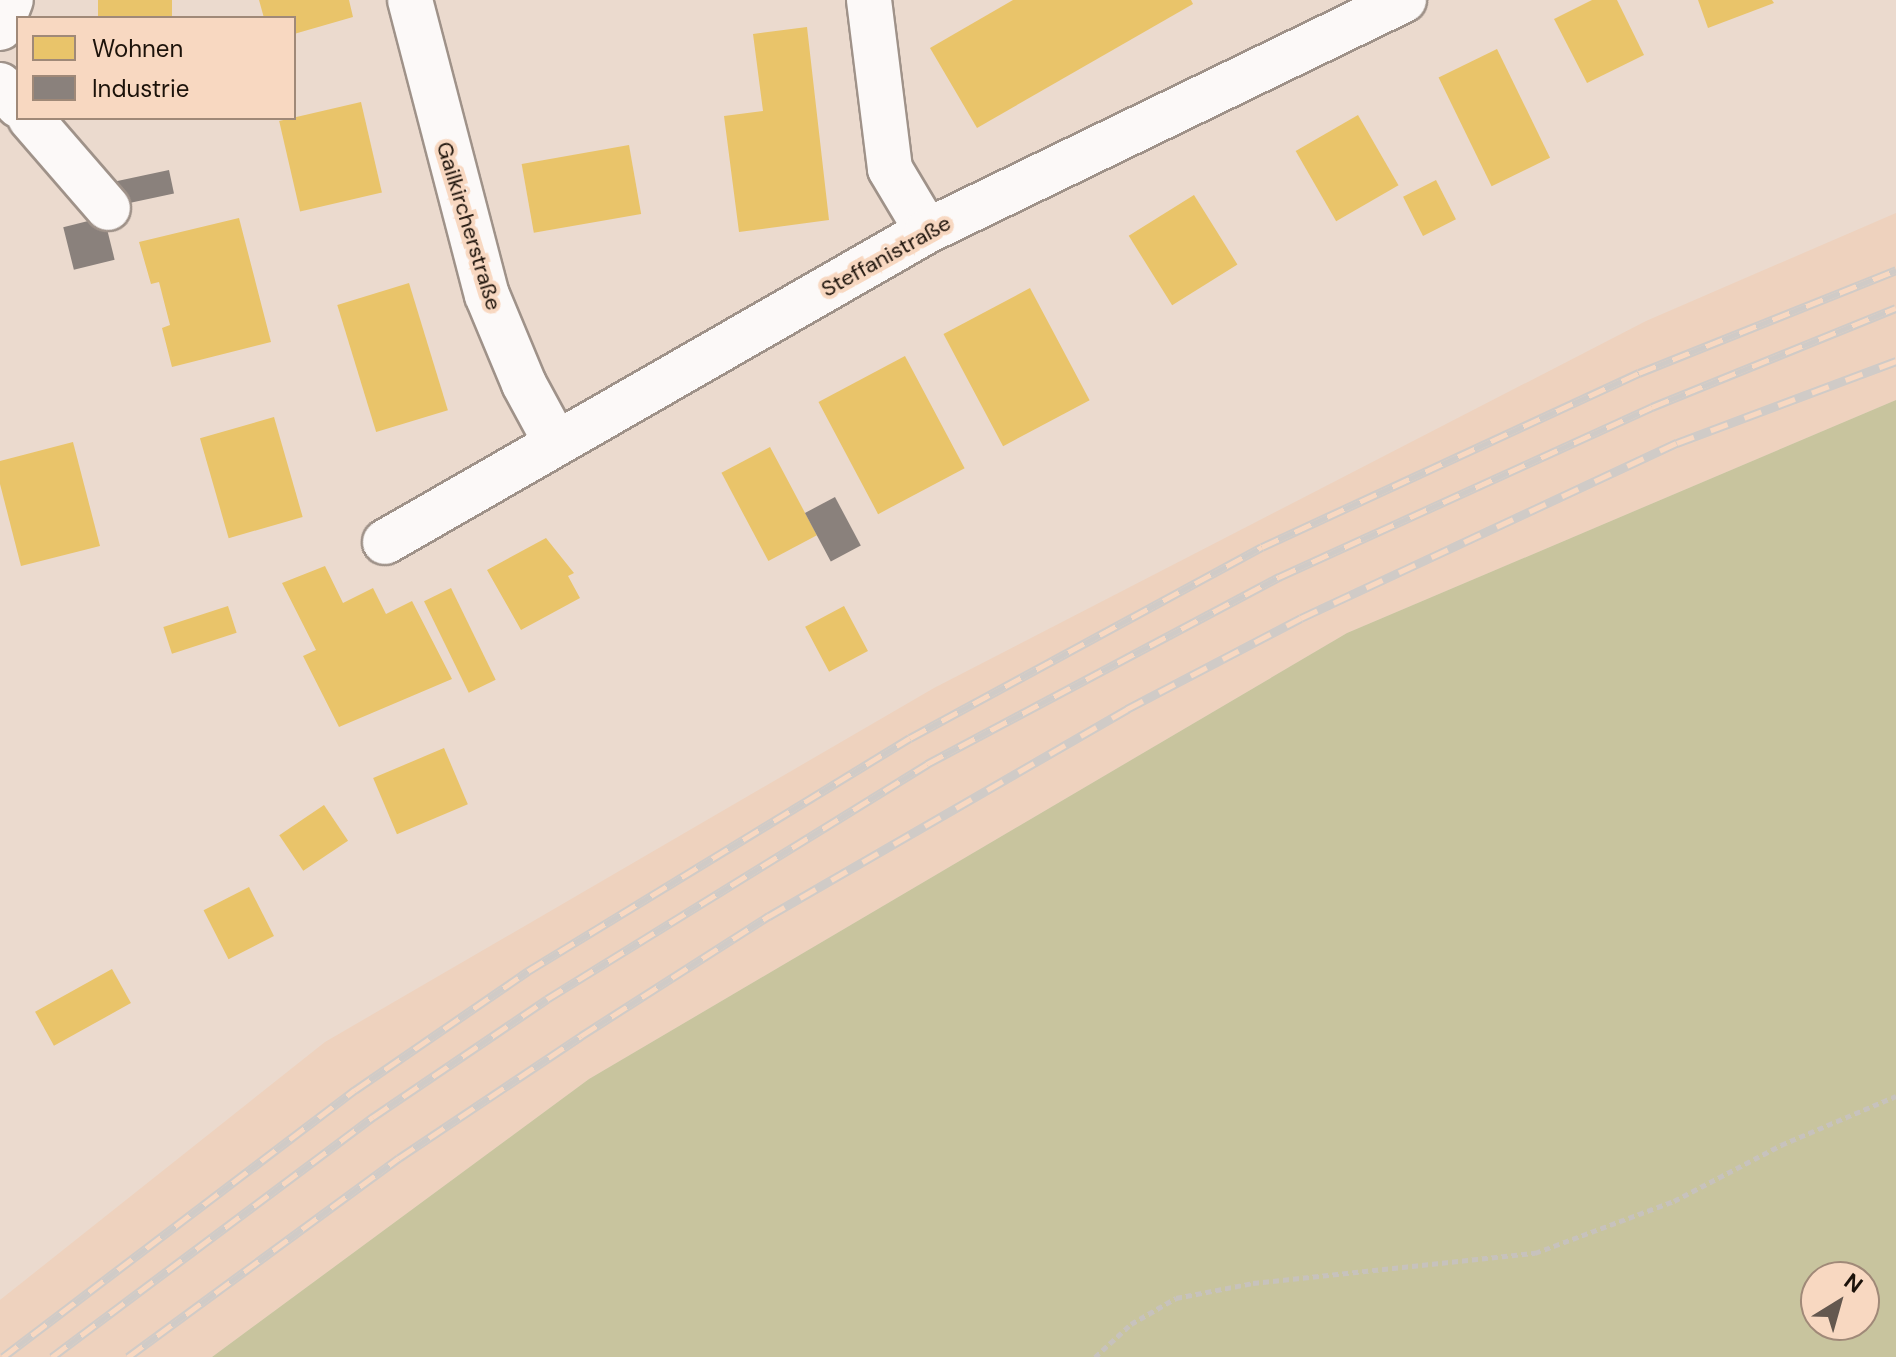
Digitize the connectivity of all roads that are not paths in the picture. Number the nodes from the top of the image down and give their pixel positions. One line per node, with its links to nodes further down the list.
1 (11, 0): 5 (street)
2 (410, 0): 11 (street, Gailkircherstraße)
3 (869, 0): 10 (street)
4 (1404, 0): 10 (street, Steffanistraße)
5 (0, 28)
6 (0, 85): 7 (street)
7 (16, 103)
8 (32, 120): 9 (street)
9 (108, 208)
10 (927, 231): 11 (street, Steffanistraße)
11 (556, 443): 12 (street, Steffanistraße)
12 (385, 542)

